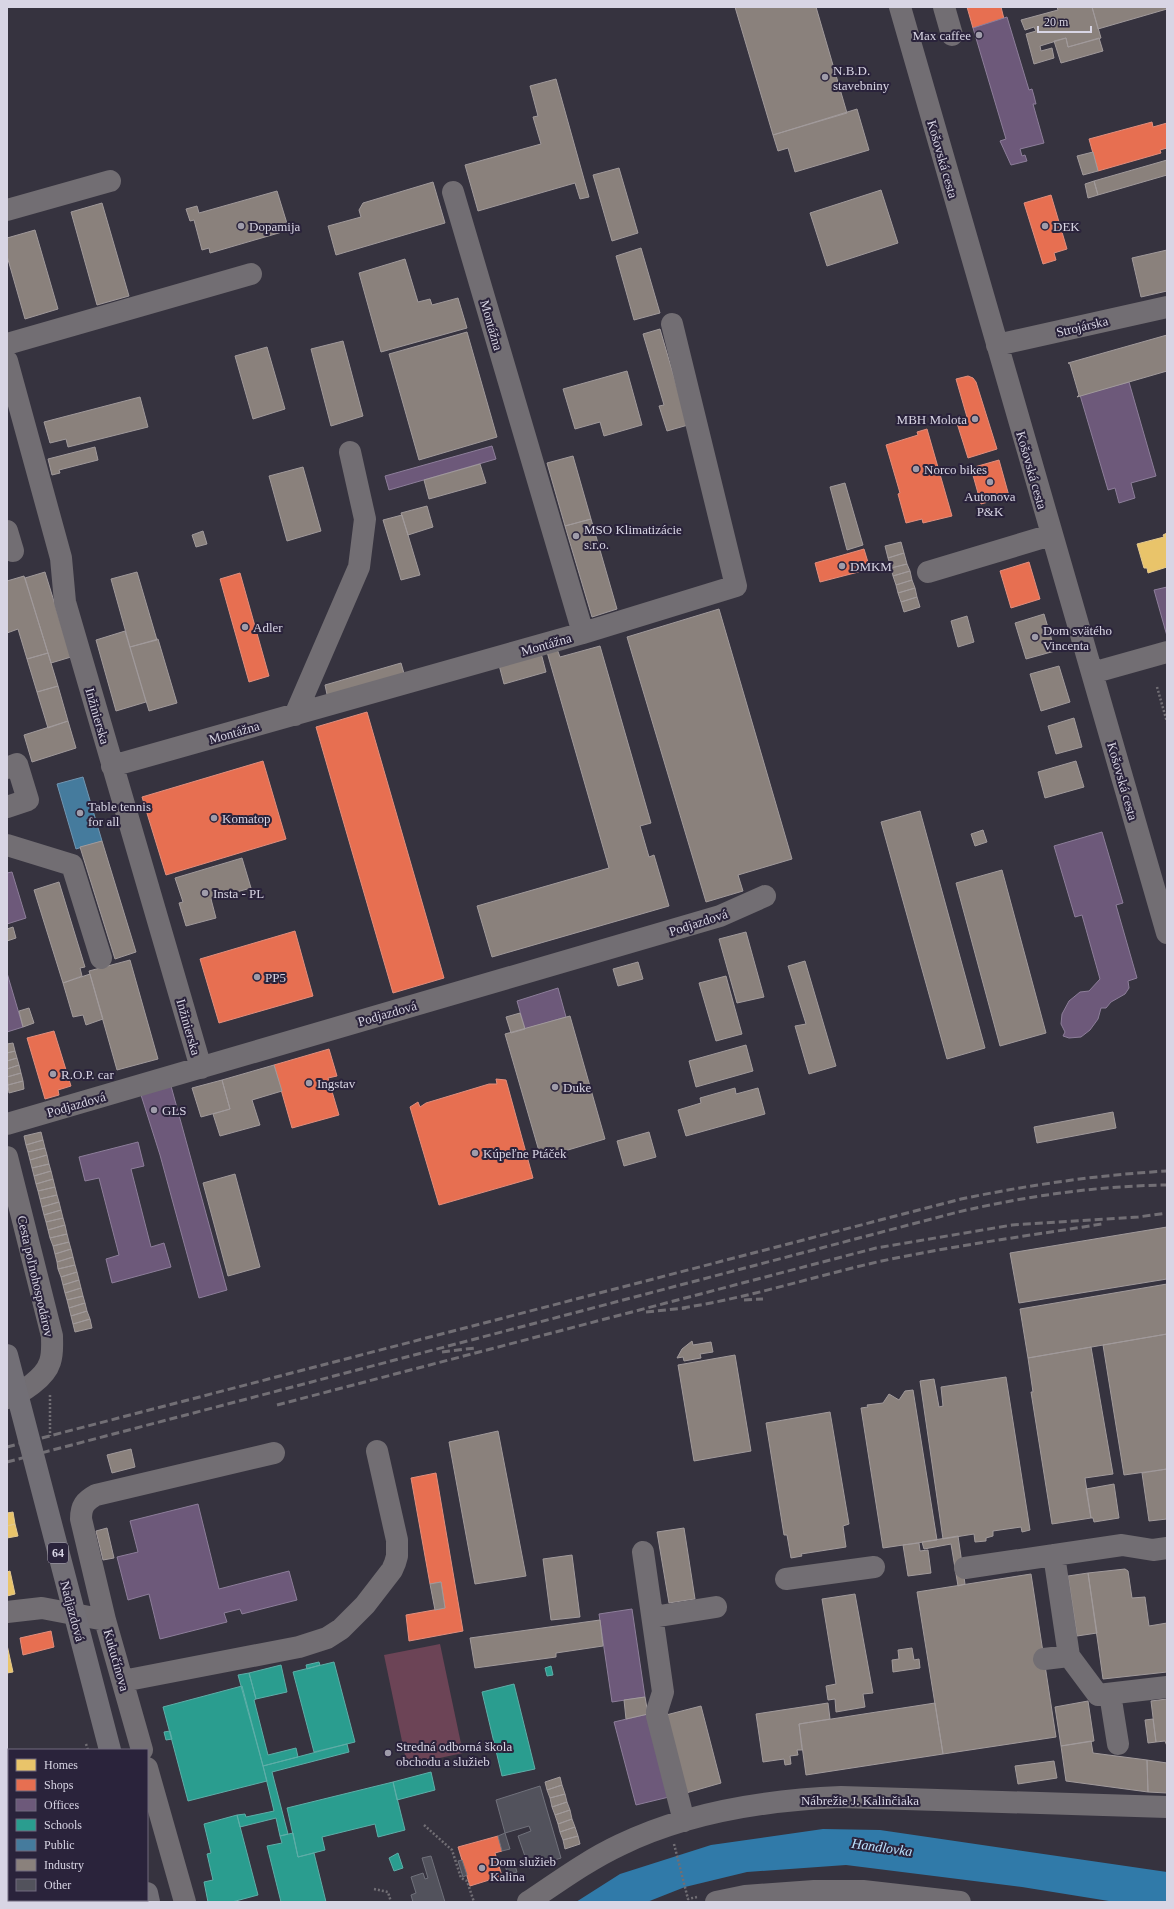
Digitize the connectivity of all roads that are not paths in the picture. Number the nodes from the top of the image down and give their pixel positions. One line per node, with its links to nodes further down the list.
1 (900, 7): 11 (street, Košovská cesta)
2 (944, 7): 3 (street)
3 (952, 34)
4 (110, 182): 6 (street)
5 (453, 192): 18 (street, Montážna)
6 (7, 210)
7 (251, 274): 10 (street)
8 (1167, 307): 11 (street, Strojárska)
9 (672, 324): 18 (street)
10 (7, 344)
11 (996, 345): 15 (street, Košovská cesta)
12 (7, 361): 23 (street, Inžinierska)
13 (350, 452): 21 (street)
14 (7, 530): 16 (street)
15 (1051, 535): 17 (street); 20 (street, Košovská cesta)
16 (13, 551)
17 (928, 572)
18 (583, 633): 21 (street, Montážna)
19 (1167, 652): 20 (street)
20 (1092, 674): 27 (street, Košovská cesta)
21 (296, 714): 23 (street, Montážna)
22 (12, 766): 24 (street)
23 (112, 766): 30 (street, Inžinierska)
24 (7, 807)
25 (7, 845): 29 (street)
26 (765, 896): 30 (street, Podjazdová)
27 (1163, 906): 28 (street, Košovská cesta)
28 (1167, 933)
29 (101, 958)
30 (200, 1068): 31 (street, Podjazdová)
31 (7, 1124)
32 (7, 1158): 34 (street, Cesta poľnohospodárov)
33 (7, 1355): 53 (main road, Nadjazdová / 64, bridge)
34 (7, 1398)
35 (377, 1451): 49 (street)
36 (274, 1453): 46 (street)
37 (1167, 1548): 39 (street)
38 (643, 1552): 45 (street)
39 (1054, 1555): 41 (street); 47 (street)
40 (874, 1567): 42 (street)
41 (965, 1568)
42 (786, 1579)
43 (716, 1607): 45 (street)
44 (7, 1612): 46 (street, Kukučínova)
45 (653, 1618): 57 (street)
46 (105, 1620): 49 (street, Kukučínova)
47 (1069, 1656): 48 (street); 51 (street)
48 (1044, 1659)
49 (123, 1681): 54 (street, Kukučínova)
50 (1167, 1687): 51 (street)
51 (1110, 1694): 52 (street)
52 (1118, 1744)
53 (110, 1749)
54 (142, 1749)
55 (148, 1772): 59 (street)
56 (1167, 1807): 57 (street, Nábrežie J. Kalinčiaka)
57 (684, 1821): 60 (street, Nábrežie J. Kalinčiaka)
58 (746, 1899): 61 (street); 62 (street)
59 (185, 1902)
60 (528, 1902)
61 (716, 1902)
62 (960, 1902)

